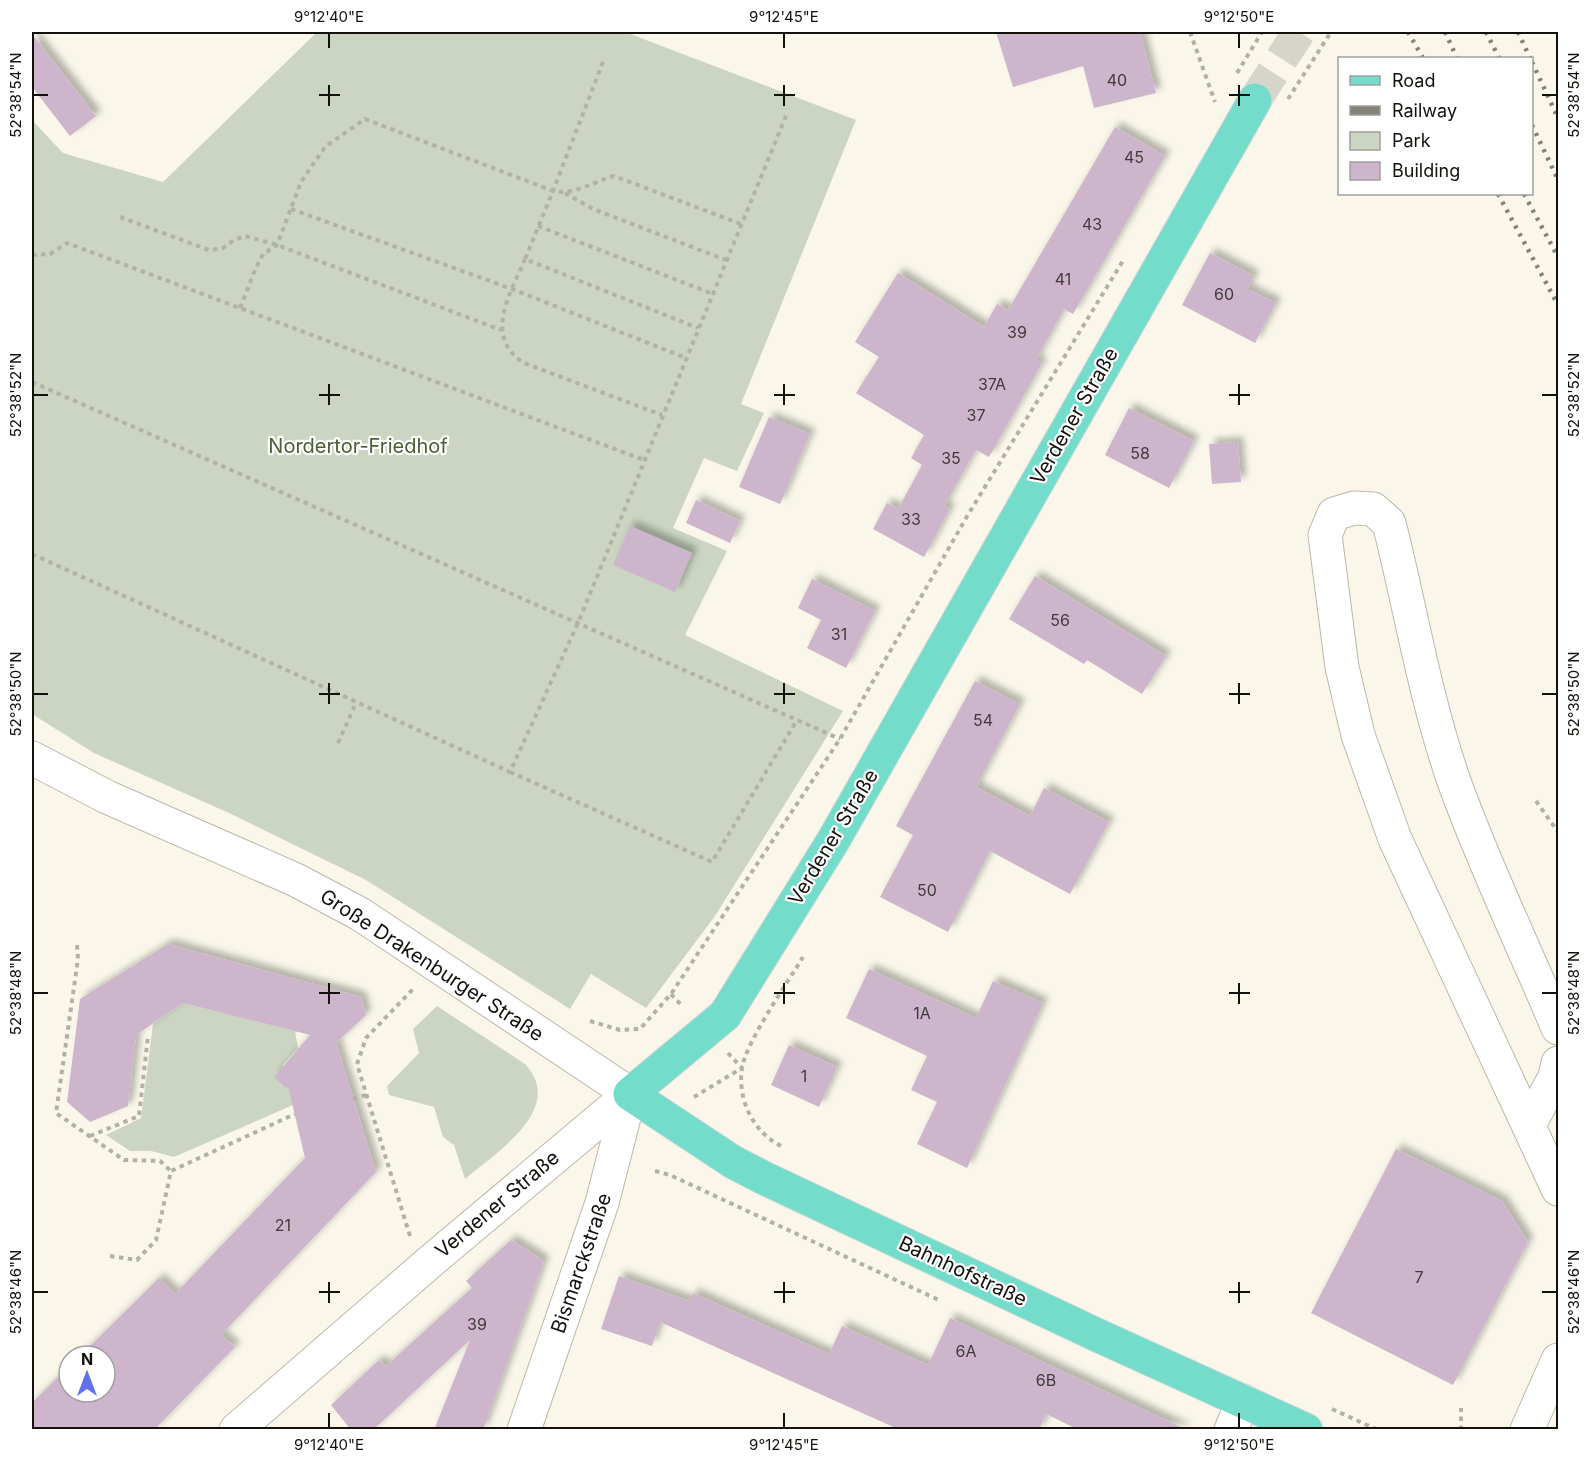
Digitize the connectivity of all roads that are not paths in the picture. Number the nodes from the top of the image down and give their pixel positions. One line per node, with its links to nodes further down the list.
1 (1255, 100): 5 (main road, Verdener Straße)
2 (32, 758): 5 (street, Große Drakenburger Straße)
3 (1558, 1028): 6 (street)
4 (1558, 1063): 6 (street)
5 (630, 1094): 9 (main road, Bahnhofstraße); 11 (street, Verdener Straße); 12 (street, Bismarckstraße)
6 (1529, 1125): 7 (street)
7 (1558, 1189)
8 (1558, 1360): 13 (street)
9 (1237, 1415): 10 (main road, Bahnhofstraße)
10 (1315, 1417)
11 (236, 1430)
12 (524, 1430)
13 (1527, 1430)

